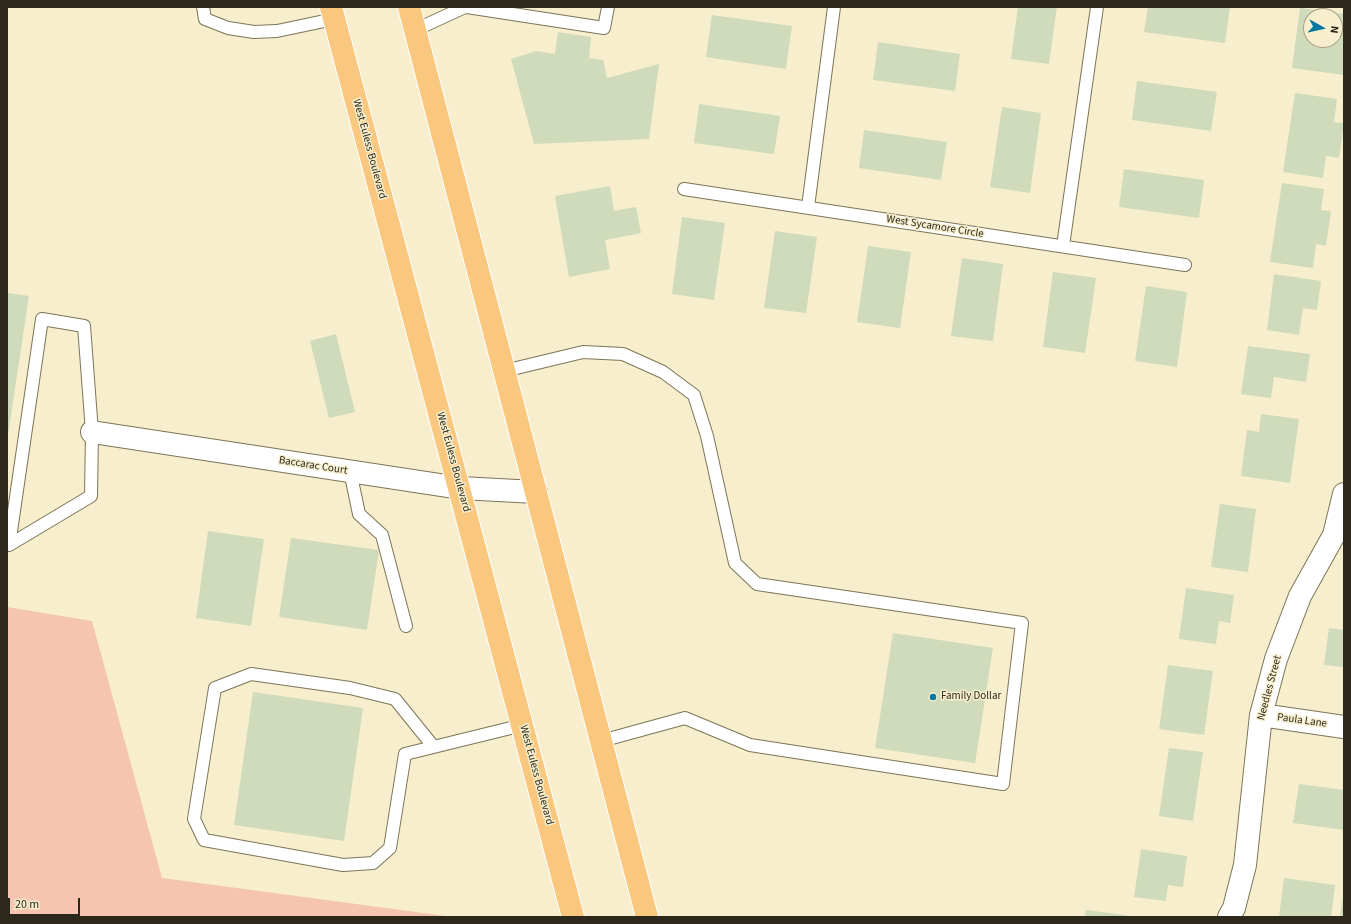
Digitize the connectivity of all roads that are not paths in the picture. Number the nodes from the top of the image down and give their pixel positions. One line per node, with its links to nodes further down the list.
1 (203, 7): 8 (lane)
2 (409, 7): 9 (main road)
3 (414, 7): 9 (main road)
4 (466, 7): 5 (lane); 9 (lane)
5 (608, 7)
6 (834, 7): 11 (lane)
7 (1097, 7): 12 (lane)
8 (333, 13): 17 (main road, West Euless Boulevard)
9 (415, 30): 14 (main road)
10 (684, 189): 11 (lane, West Sycamore Circle)
11 (808, 207): 12 (lane, West Sycamore Circle)
12 (1063, 246): 13 (lane, West Sycamore Circle)
13 (1185, 265)
14 (504, 371): 18 (main road); 24 (lane)
15 (92, 432): 15 (lane); 16 (street, Baccarac Court)
16 (350, 471): 17 (street, Baccarac Court); 20 (lane)
17 (460, 488): 18 (street, Baccarac Court); 22 (main road, West Euless Boulevard)
18 (536, 492): 24 (main road)
19 (1344, 494): 21 (street, Needles Street)
20 (406, 626)
21 (1261, 715): 23 (street, Paula Lane); 28 (street, Needles Street)
22 (523, 725): 25 (lane); 26 (main road, West Euless Boulevard)
23 (1344, 727)
24 (601, 741): 27 (main road)
25 (433, 746): 25 (lane)
26 (573, 917)
27 (647, 917)
28 (1229, 917)

